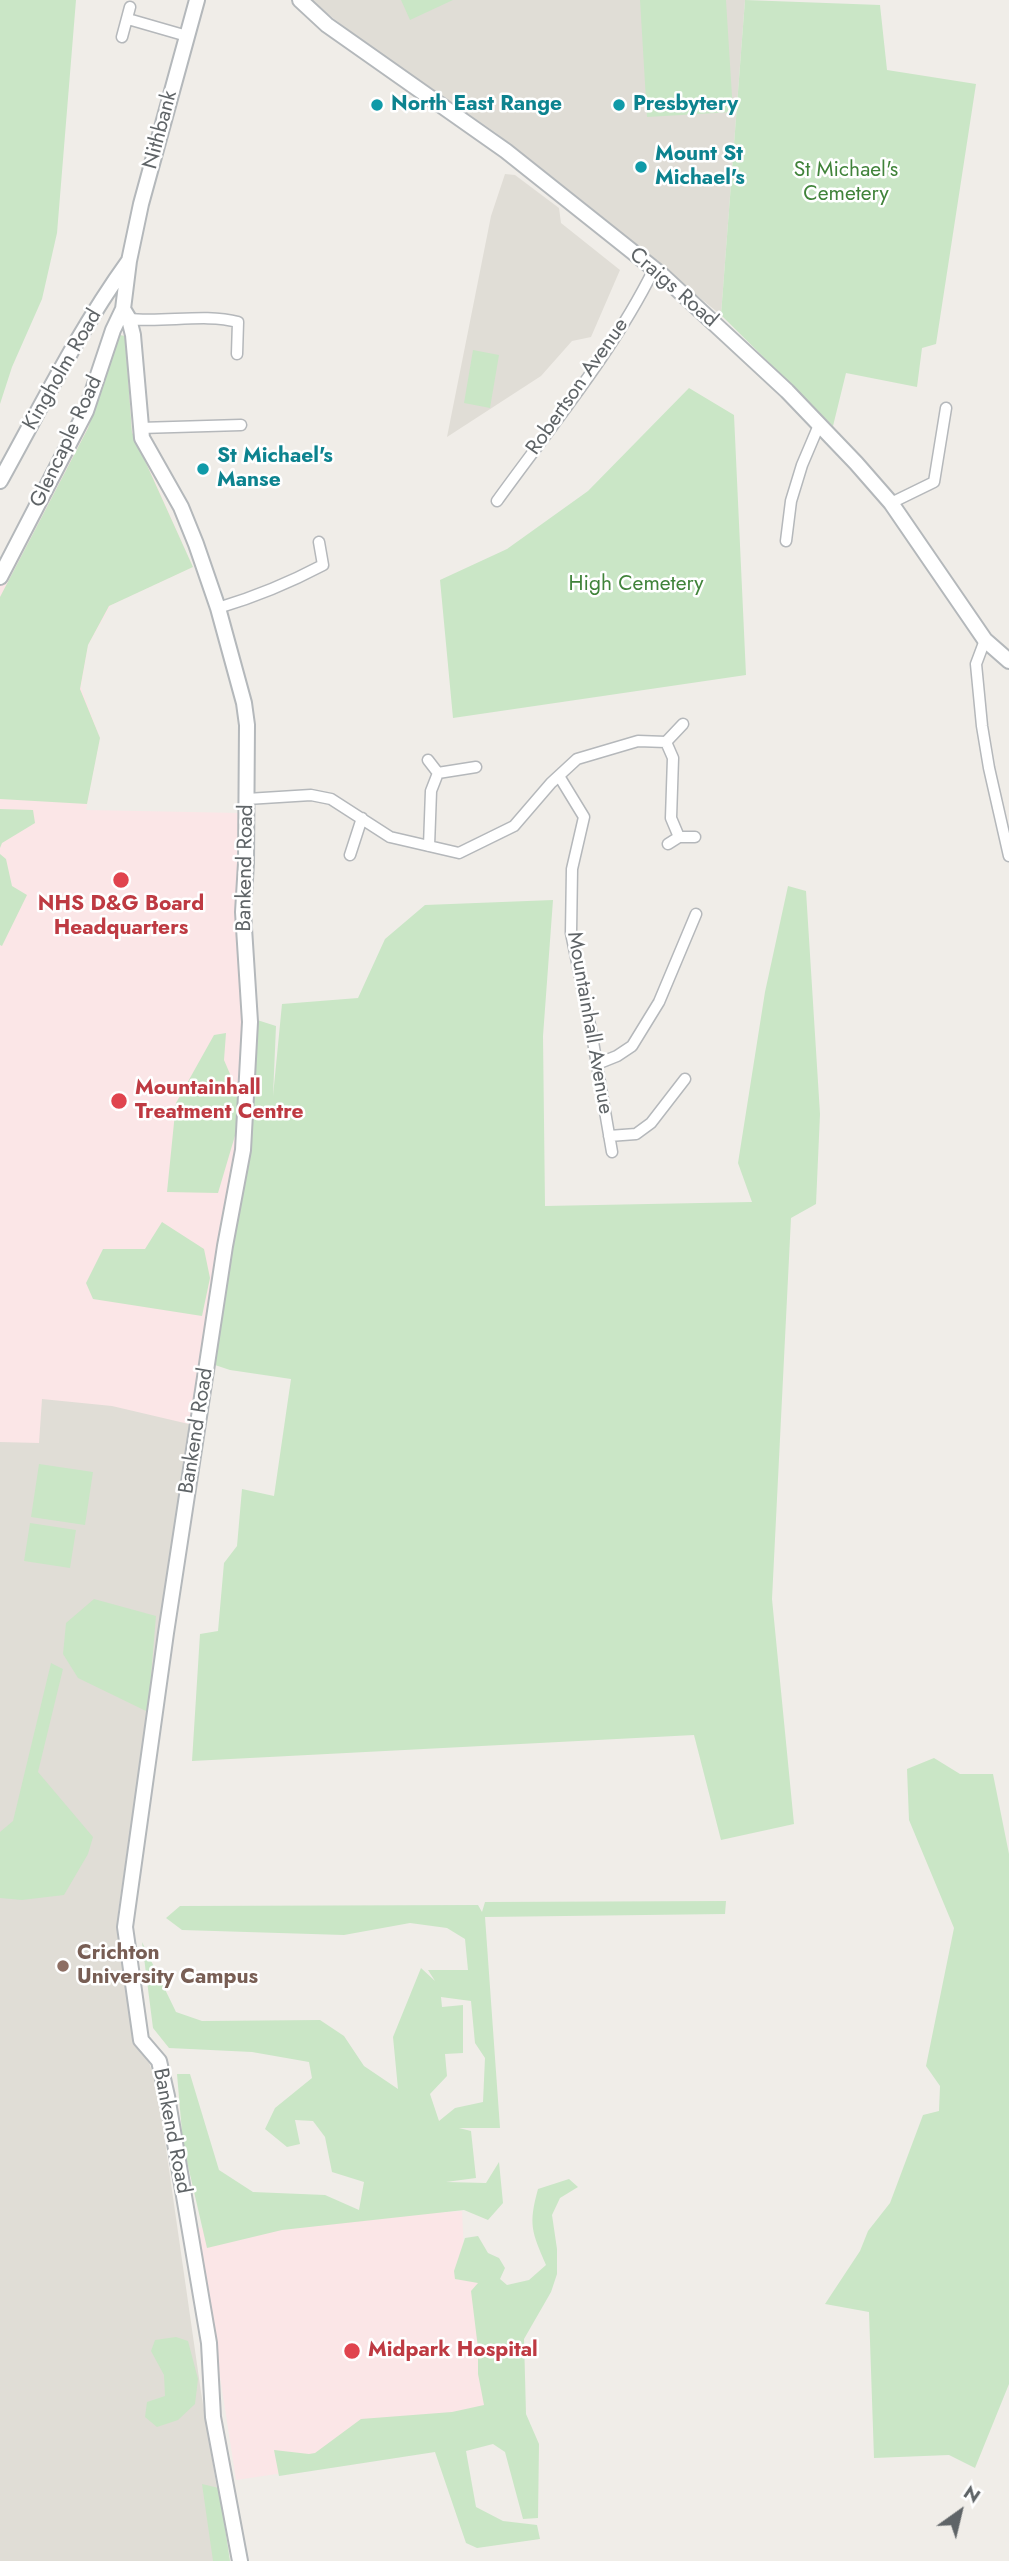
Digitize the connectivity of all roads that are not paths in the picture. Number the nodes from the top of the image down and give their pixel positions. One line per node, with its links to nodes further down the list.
1 (197, 0): 5 (street, Nithbank)
2 (300, 0): 8 (street, Craigs Road)
3 (130, 7): 4 (street)
4 (128, 19): 5 (street); 6 (street)
5 (187, 36): 7 (street, Nithbank)
6 (122, 37)
7 (129, 261): 9 (street, Glencaple Road); 15 (street, Kingholm Road)
8 (654, 269): 13 (street, Craigs Road); 16 (street, Robertson Avenue)
9 (126, 314): 10 (street); 14 (street, Bankend Road); 20 (street, Glencaple Road)
10 (237, 354)
11 (946, 408): 17 (street)
12 (241, 425): 14 (street)
13 (819, 425): 17 (street, Craigs Road); 18 (street)
14 (140, 428): 21 (street, Bankend Road)
15 (0, 481)
16 (497, 501)
17 (891, 503): 22 (street, Craigs Road)
18 (786, 541)
19 (319, 542): 21 (street)
20 (0, 577)
21 (218, 608): 30 (street, Bankend Road)
22 (985, 640): 23 (street, Craigs Road); 37 (street)
23 (1008, 660)
24 (683, 724): 25 (street)
25 (666, 742): 29 (street); 32 (street)
26 (428, 760): 28 (street)
27 (476, 767): 28 (street)
28 (438, 774): 35 (street)
29 (559, 776): 35 (street); 39 (street, Mountainhall Avenue)
30 (247, 799): 31 (street); 43 (street, Bankend Road)
31 (362, 818): 35 (street); 36 (street)
32 (679, 837): 33 (street); 34 (street)
33 (695, 837)
34 (668, 844)
35 (429, 846)
36 (350, 855)
37 (1009, 856)
38 (696, 914): 39 (street)
39 (597, 1064): 41 (street, Mountainhall Avenue)
40 (685, 1079): 41 (street)
41 (609, 1136): 42 (street, Mountainhall Avenue)
42 (612, 1152)
43 (240, 2561)

